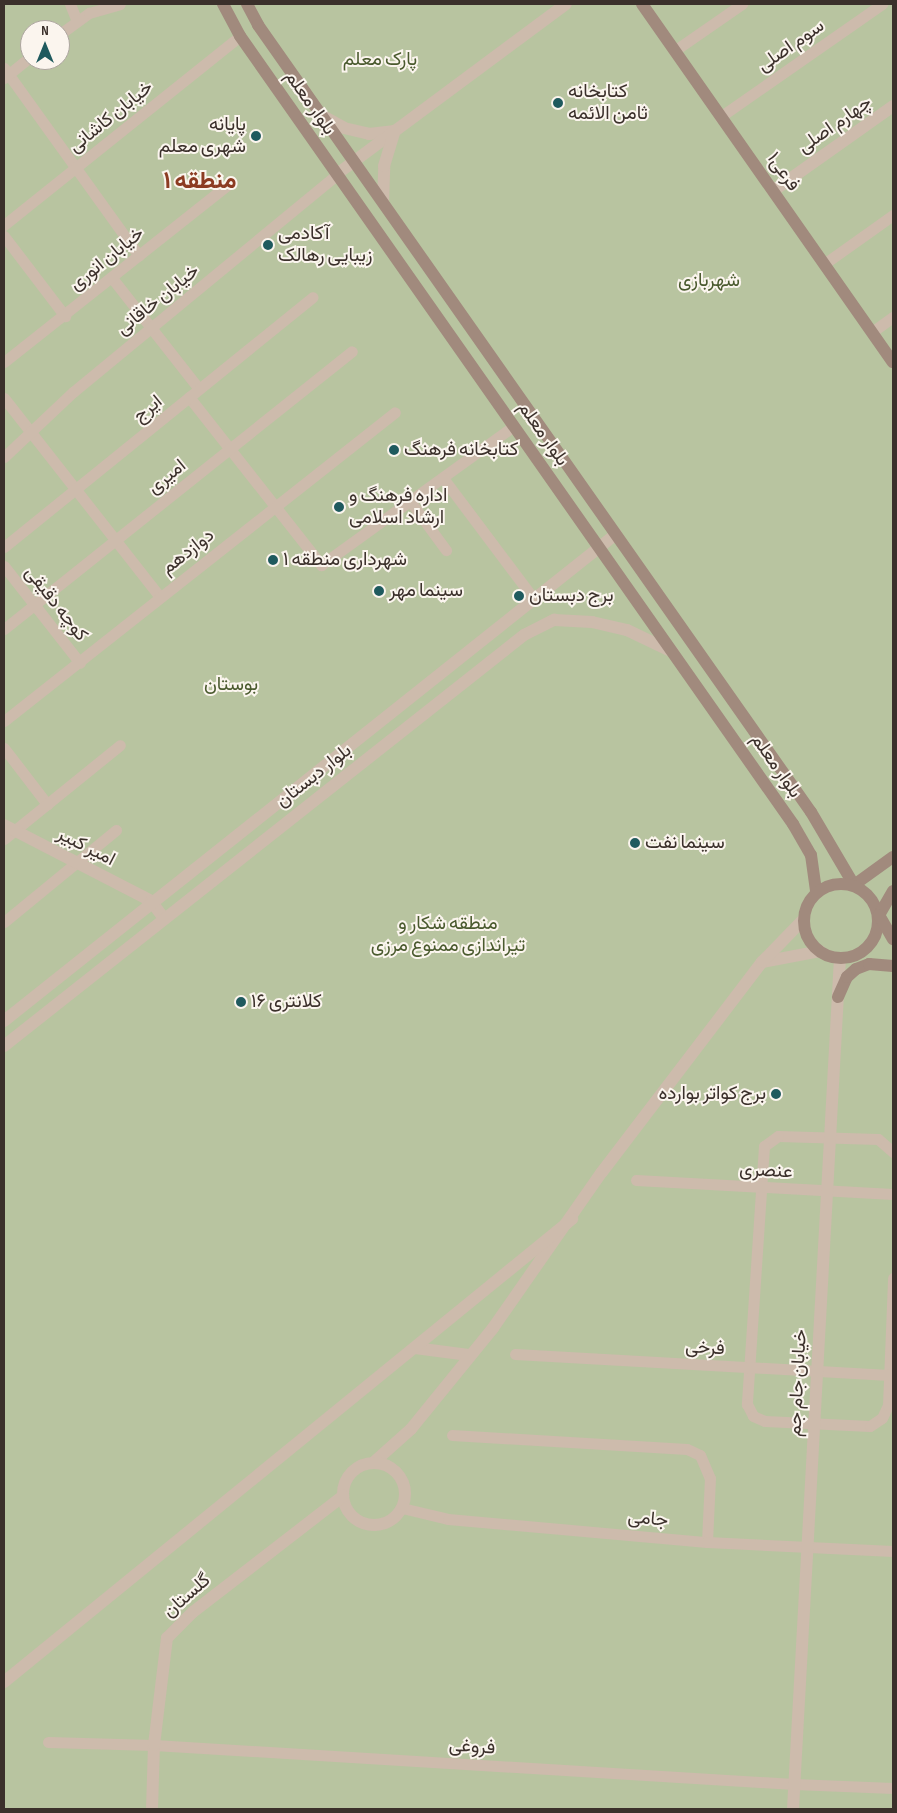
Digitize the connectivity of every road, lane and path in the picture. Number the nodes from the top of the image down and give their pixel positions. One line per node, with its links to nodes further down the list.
1 (70, 4): 9 (street)
2 (120, 4): 9 (street)
3 (223, 4): 11 (main road, بلوار معلم)
4 (247, 4): 16 (main road, بلوار معلم)
5 (566, 4): 18 (street)
6 (642, 4): 12 (main road, فرعی۱)
7 (742, 4): 12 (street)
8 (882, 4): 17 (street, سوم اصلی)
9 (77, 21): 10 (street)
10 (70, 26)
11 (240, 36): 20 (street, خیابان کاشانی); 21 (main road, بلوار معلم)
12 (674, 51): 17 (main road, فرعی۱)
13 (20, 64): 14 (street)
14 (6, 73): 20 (street)
15 (893, 106): 23 (street, چهارم اصلی)
16 (321, 115): 18 (street); 19 (main road, بلوار معلم)
17 (720, 117): 23 (main road, فرعی۱)
18 (395, 132): 19 (street); 24 (street)
19 (354, 162): 21 (street); 24 (main road, بلوار معلم)
20 (74, 168): 26 (street, خیابان کاشانی); 28 (street)
21 (337, 174): 34 (street, خیابان خاقانی); 43 (main road, بلوار معلم)
22 (231, 182): 28 (street, خیابان انوری)
23 (773, 191): 29 (main road, فرعی۱)
24 (383, 203): 51 (main road, بلوار معلم)
25 (893, 215): 29 (street)
26 (4, 225)
27 (4, 236): 32 (street)
28 (139, 256): 30 (street, خیابان انوری)
29 (824, 264): 35 (main road, فرعی۱)
30 (112, 278): 32 (street, خیابان انوری); 34 (street)
31 (313, 297): 39 (street, ایرج)
32 (65, 316): 37 (street, خیابان انوری)
33 (893, 317): 35 (street)
34 (152, 327): 39 (street); 44 (street, خیابان خاقانی)
35 (872, 332): 38 (main road, فرعی۱)
36 (352, 351): 45 (street, امیری)
37 (4, 362)
38 (893, 362)
39 (200, 389): 40 (street, ایرج)
40 (189, 397): 45 (street); 48 (street, ایرج)
41 (4, 398): 44 (street)
42 (395, 412): 50 (street, دوازدهم)
43 (514, 426): 47 (street); 54 (main road, بلوار معلم)
44 (31, 432): 46 (street, خیابان خاقانی); 48 (street)
45 (230, 449): 50 (street); 52 (street, امیری)
46 (4, 457)
47 (443, 478): 49 (street); 58 (street)
48 (76, 490): 52 (street); 53 (street, ایرج)
49 (410, 501): 50 (street); 55 (street)
50 (275, 507): 57 (street, دوازدهم)
51 (616, 534): 54 (street, بلوار دبستان); 72 (main road, بلوار معلم)
52 (116, 541): 57 (street); 59 (street, امیری)
53 (4, 547)
54 (599, 547): 58 (street, بلوار دبستان); 61 (main road, بلوار معلم)
55 (446, 550)
56 (4, 566): 59 (street, کوچه دقیقی)
57 (160, 597): 62 (street, دوازدهم)
58 (534, 599): 75 (street, بلوار دبستان)
59 (35, 605): 60 (street, امیری); 62 (street, کوچه دقیقی)
60 (4, 629)
61 (673, 652): 74 (main road, بلوار معلم); 77 (street, بلوار دبستان)
62 (80, 663): 63 (street, دوازدهم)
63 (4, 721)
64 (120, 745): 66 (street)
65 (4, 748): 66 (street)
66 (47, 804): 67 (street)
67 (9, 828): 69 (street); 71 (street, امیر کبیر)
68 (116, 830): 71 (street)
69 (4, 839)
70 (893, 857): 72 (main road)
71 (77, 863): 75 (street, امیر کبیر); 79 (street)
72 (854, 885): 74 (main road); 76 (main road)
73 (893, 891): 76 (main road)
74 (816, 892): 78 (main road)
75 (151, 902): 77 (street); 87 (street, بلوار دبستان)
76 (879, 915): 80 (main road); 82 (main road)
77 (164, 918): 88 (street, بلوار دبستان)
78 (804, 919): 81 (main road); 84 (street)
79 (4, 922)
80 (893, 938)
81 (820, 951): 83 (main road); 84 (street)
82 (858, 954): 83 (main road); 85 (main road)
83 (840, 958): 86 (street, خیابان جام جم)
84 (762, 962): 95 (street)
85 (893, 965): 86 (main road)
86 (838, 997): 89 (street, خیابان جام جم)
87 (4, 1021)
88 (4, 1046)
89 (830, 1138): 90 (street); 92 (street); 93 (street, خیابان جام جم)
90 (893, 1152)
91 (636, 1180): 92 (street, عنصری)
92 (761, 1189): 93 (street, عنصری); 100 (street)
93 (827, 1192): 94 (street, عنصری); 101 (street, خیابان جام جم)
94 (893, 1194)
95 (572, 1219): 97 (street); 99 (street)
96 (893, 1278): 102 (street)
97 (414, 1348): 99 (street); 111 (street)
98 (514, 1354): 100 (street, فرخی)
99 (469, 1355): 105 (street)
100 (750, 1368): 101 (street, فرخی); 103 (street)
101 (817, 1372): 102 (street, فرخی); 103 (street, خیابان جام جم)
102 (891, 1375): 103 (street)
103 (814, 1423): 109 (street, خیابان جام جم)
104 (452, 1435): 108 (street)
105 (373, 1463): 106 (street); 107 (street)
106 (343, 1496): 107 (street); 113 (street, گلستان)
107 (402, 1508): 108 (street, جامی)
108 (706, 1542): 109 (street, جامی)
109 (806, 1546): 110 (street, جامی); 114 (street, خیابان جام جم)
110 (893, 1551)
111 (4, 1682)
112 (48, 1742): 113 (street, فروغی)
113 (154, 1744): 114 (street, فروغی); 116 (street, گلستان)
114 (794, 1784): 115 (street, فروغی); 117 (street, خیابان جام جم)
115 (893, 1788)
116 (152, 1809)
117 (793, 1809)

